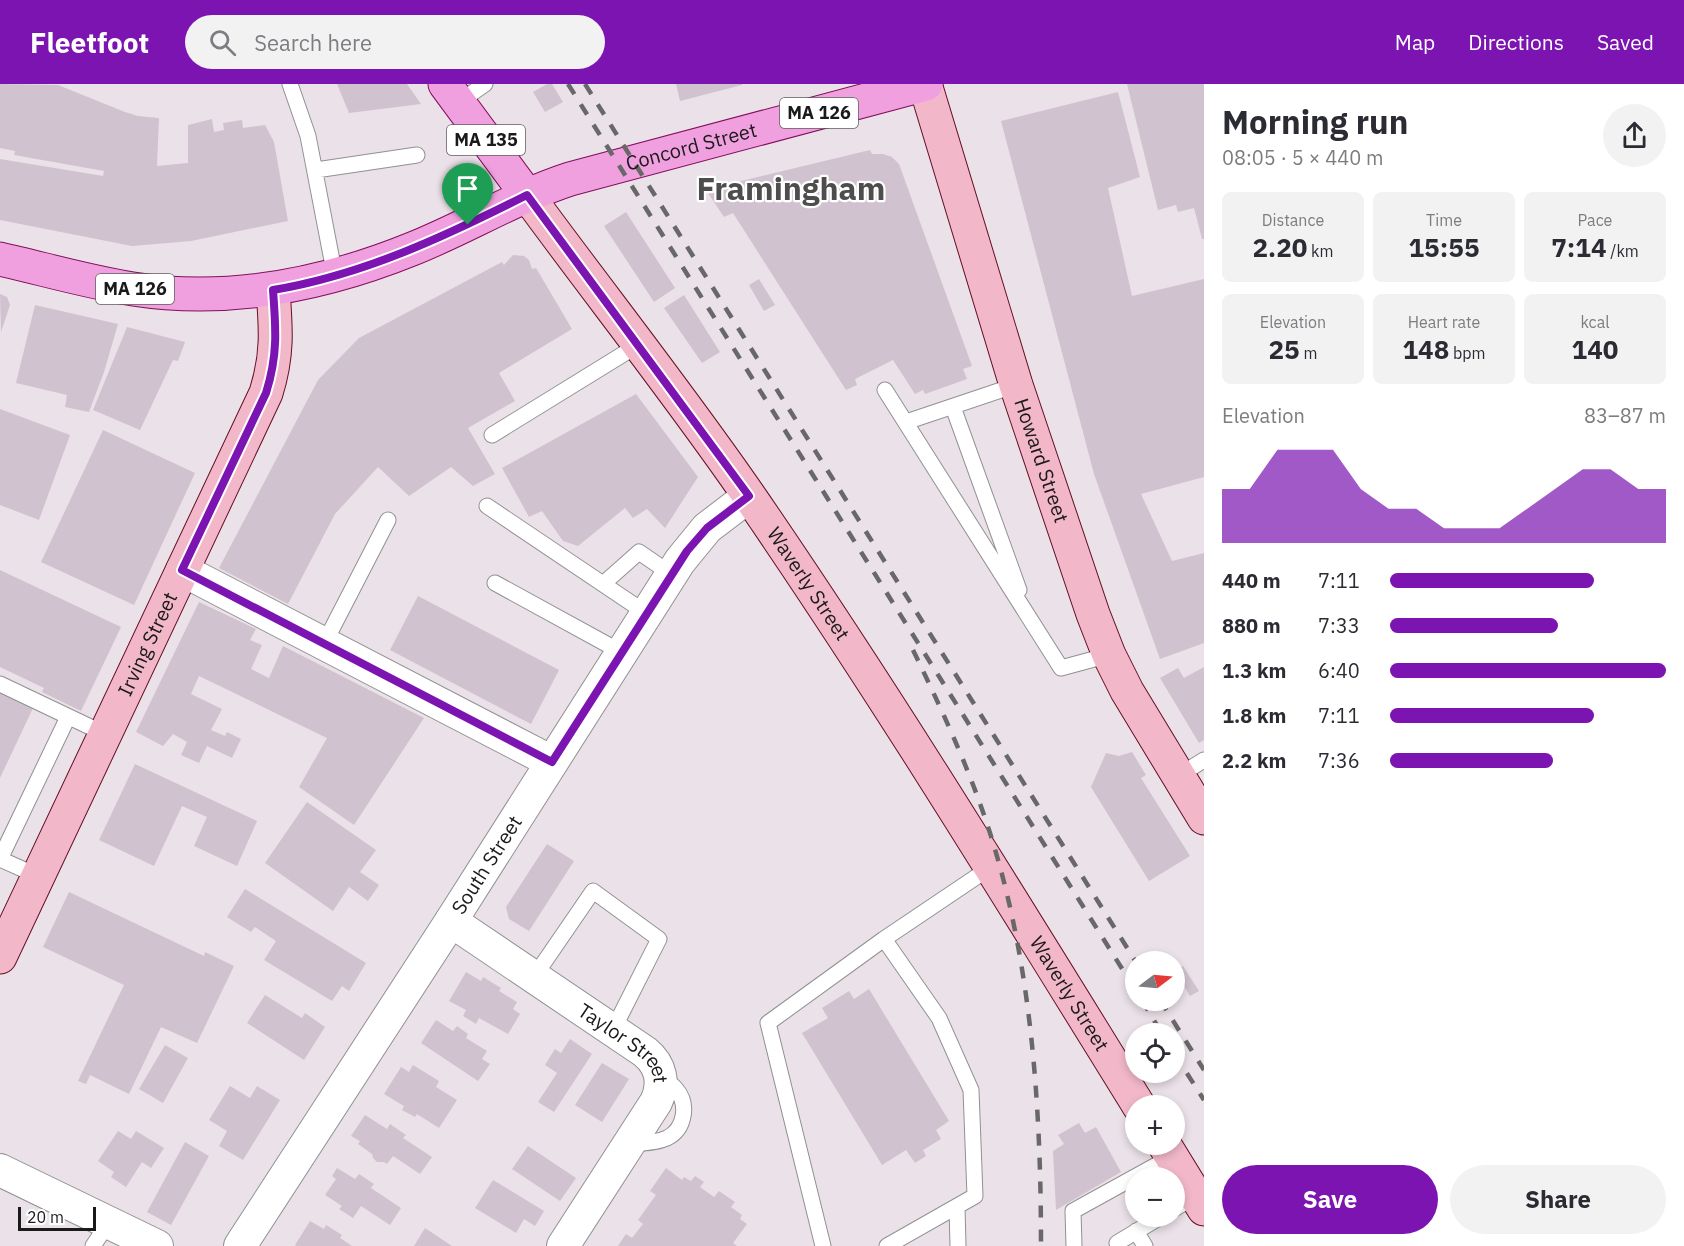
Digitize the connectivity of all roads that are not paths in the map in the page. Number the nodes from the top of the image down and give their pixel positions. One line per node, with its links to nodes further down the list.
1 (290, 84): 5 (lane)
2 (925, 84): 6 (main road, Concord Street / MA 126); 11 (street, Howard Street)
3 (463, 90): 6 (main road, Waverly Street / MA 135)
4 (417, 155): 5 (lane)
5 (316, 170): 8 (lane)
6 (527, 195): 8 (main road, MA 126); 10 (street, Waverly Street / MA 135)
7 (0, 259): 9 (main road, MA 126)
8 (335, 276): 9 (main road, MA 126)
9 (273, 290): 19 (street, Irving Street)
10 (638, 345): 15 (lane); 16 (street, Waverly Street / MA 135)
11 (1016, 385): 13 (lane); 27 (street, Howard Street)
12 (885, 390): 14 (lane)
13 (953, 407): 14 (lane); 24 (lane)
14 (906, 422): 24 (lane)
15 (492, 435)
16 (749, 496): 20 (street, South Street); 35 (street, Waverly Street / MA 135)
17 (487, 506): 22 (lane)
18 (388, 520): 25 (lane)
19 (182, 570): 25 (street); 30 (street, Irving Street)
20 (671, 574): 22 (lane); 23 (street, South Street)
21 (495, 583): 26 (lane)
22 (603, 584): 23 (lane)
23 (646, 613): 26 (street, South Street)
24 (1029, 618): 27 (lane)
25 (324, 644): 31 (street)
26 (621, 652): 31 (street, South Street)
27 (1109, 655): 32 (street, Howard Street)
28 (0, 684): 29 (lane)
29 (68, 717): 30 (lane); 34 (lane)
30 (105, 734): 36 (street, Irving Street)
31 (552, 762): 37 (street, South Street)
32 (1191, 768): 33 (street, Howard Street)
33 (1204, 818)
34 (0, 859): 36 (lane)
35 (990, 867): 38 (lane); 42 (street, Waverly Street / MA 135)
36 (38, 876): 39 (street, Irving Street)
37 (451, 921): 40 (street, Taylor Street); 53 (street, South Street)
38 (884, 939): 47 (lane); 55 (lane)
39 (0, 957)
40 (534, 977): 41 (street, Taylor Street); 41 (lane)
41 (613, 1030): 54 (street, Taylor Street)
42 (1132, 1095)
43 (1161, 1155): 58 (lane)
44 (1169, 1155): 46 (street)
45 (0, 1170): 50 (street)
46 (1192, 1205)
47 (957, 1208): 56 (lane); 57 (lane)
48 (1143, 1227): 49 (lane)
49 (1136, 1231): 51 (lane); 59 (lane)
50 (101, 1234): 52 (street)
51 (1117, 1243)
52 (157, 1246)
53 (240, 1246)
54 (563, 1246)
55 (824, 1246)
56 (887, 1246)
57 (958, 1246)
58 (1074, 1246)
59 (1145, 1246)

